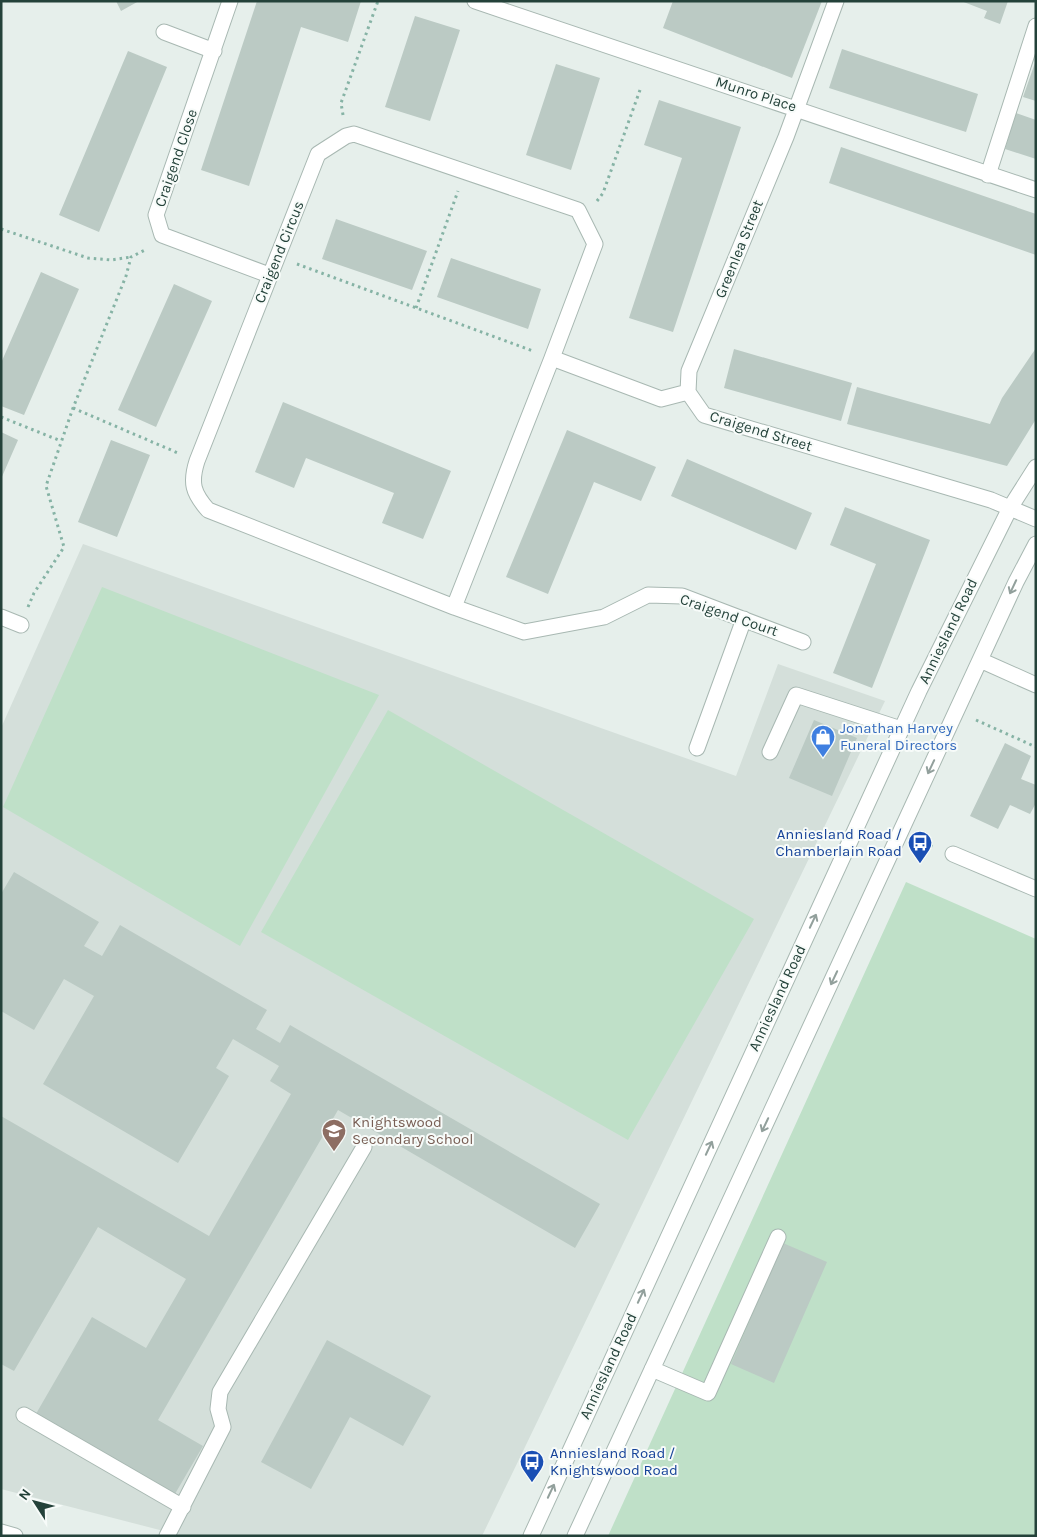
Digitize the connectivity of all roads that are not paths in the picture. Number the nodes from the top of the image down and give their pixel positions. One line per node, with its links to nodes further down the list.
1 (230, 1): 6 (street, Craigend Close)
2 (475, 1): 7 (street, Munro Place)
3 (836, 1): 7 (street, Greenlea Street)
4 (1036, 26): 8 (street)
5 (164, 32): 6 (street)
6 (214, 50): 10 (street, Craigend Close)
7 (796, 108): 8 (street, Munro Place); 12 (street, Greenlea Street)
8 (988, 175): 9 (street, Munro Place)
9 (1036, 190)
10 (269, 275): 11 (street, Craigend Circus); 17 (street, Craigend Circus)
11 (552, 358): 12 (street); 17 (street)
12 (688, 392): 14 (street, Craigend Street)
13 (1036, 467): 14 (street, Anniesland Road)
14 (1010, 508): 15 (street, Craigend Street); 24 (street, Anniesland Road)
15 (1036, 519)
16 (1036, 544): 22 (street, one-way to 22)
17 (454, 607): 19 (street, Craigend Court)
18 (1, 617): 20 (street)
19 (744, 619): 21 (street, Craigend Court); 25 (street)
20 (21, 625)
21 (803, 642)
22 (980, 660): 23 (street); 31 (street, one-way to 31)
23 (1036, 685)
24 (901, 729): 26 (street); 37 (street, Anniesland Road, one-way to 24)
25 (697, 748)
26 (770, 752)
27 (953, 854): 28 (street)
28 (1036, 889)
29 (364, 1147): 33 (street)
30 (778, 1237): 31 (street)
31 (652, 1370): 38 (street)
32 (24, 1415): 33 (street)
33 (182, 1507): 36 (street)
34 (1, 1532): 35 (street)
35 (15, 1536)
36 (167, 1536)
37 (531, 1536)
38 (575, 1536)

